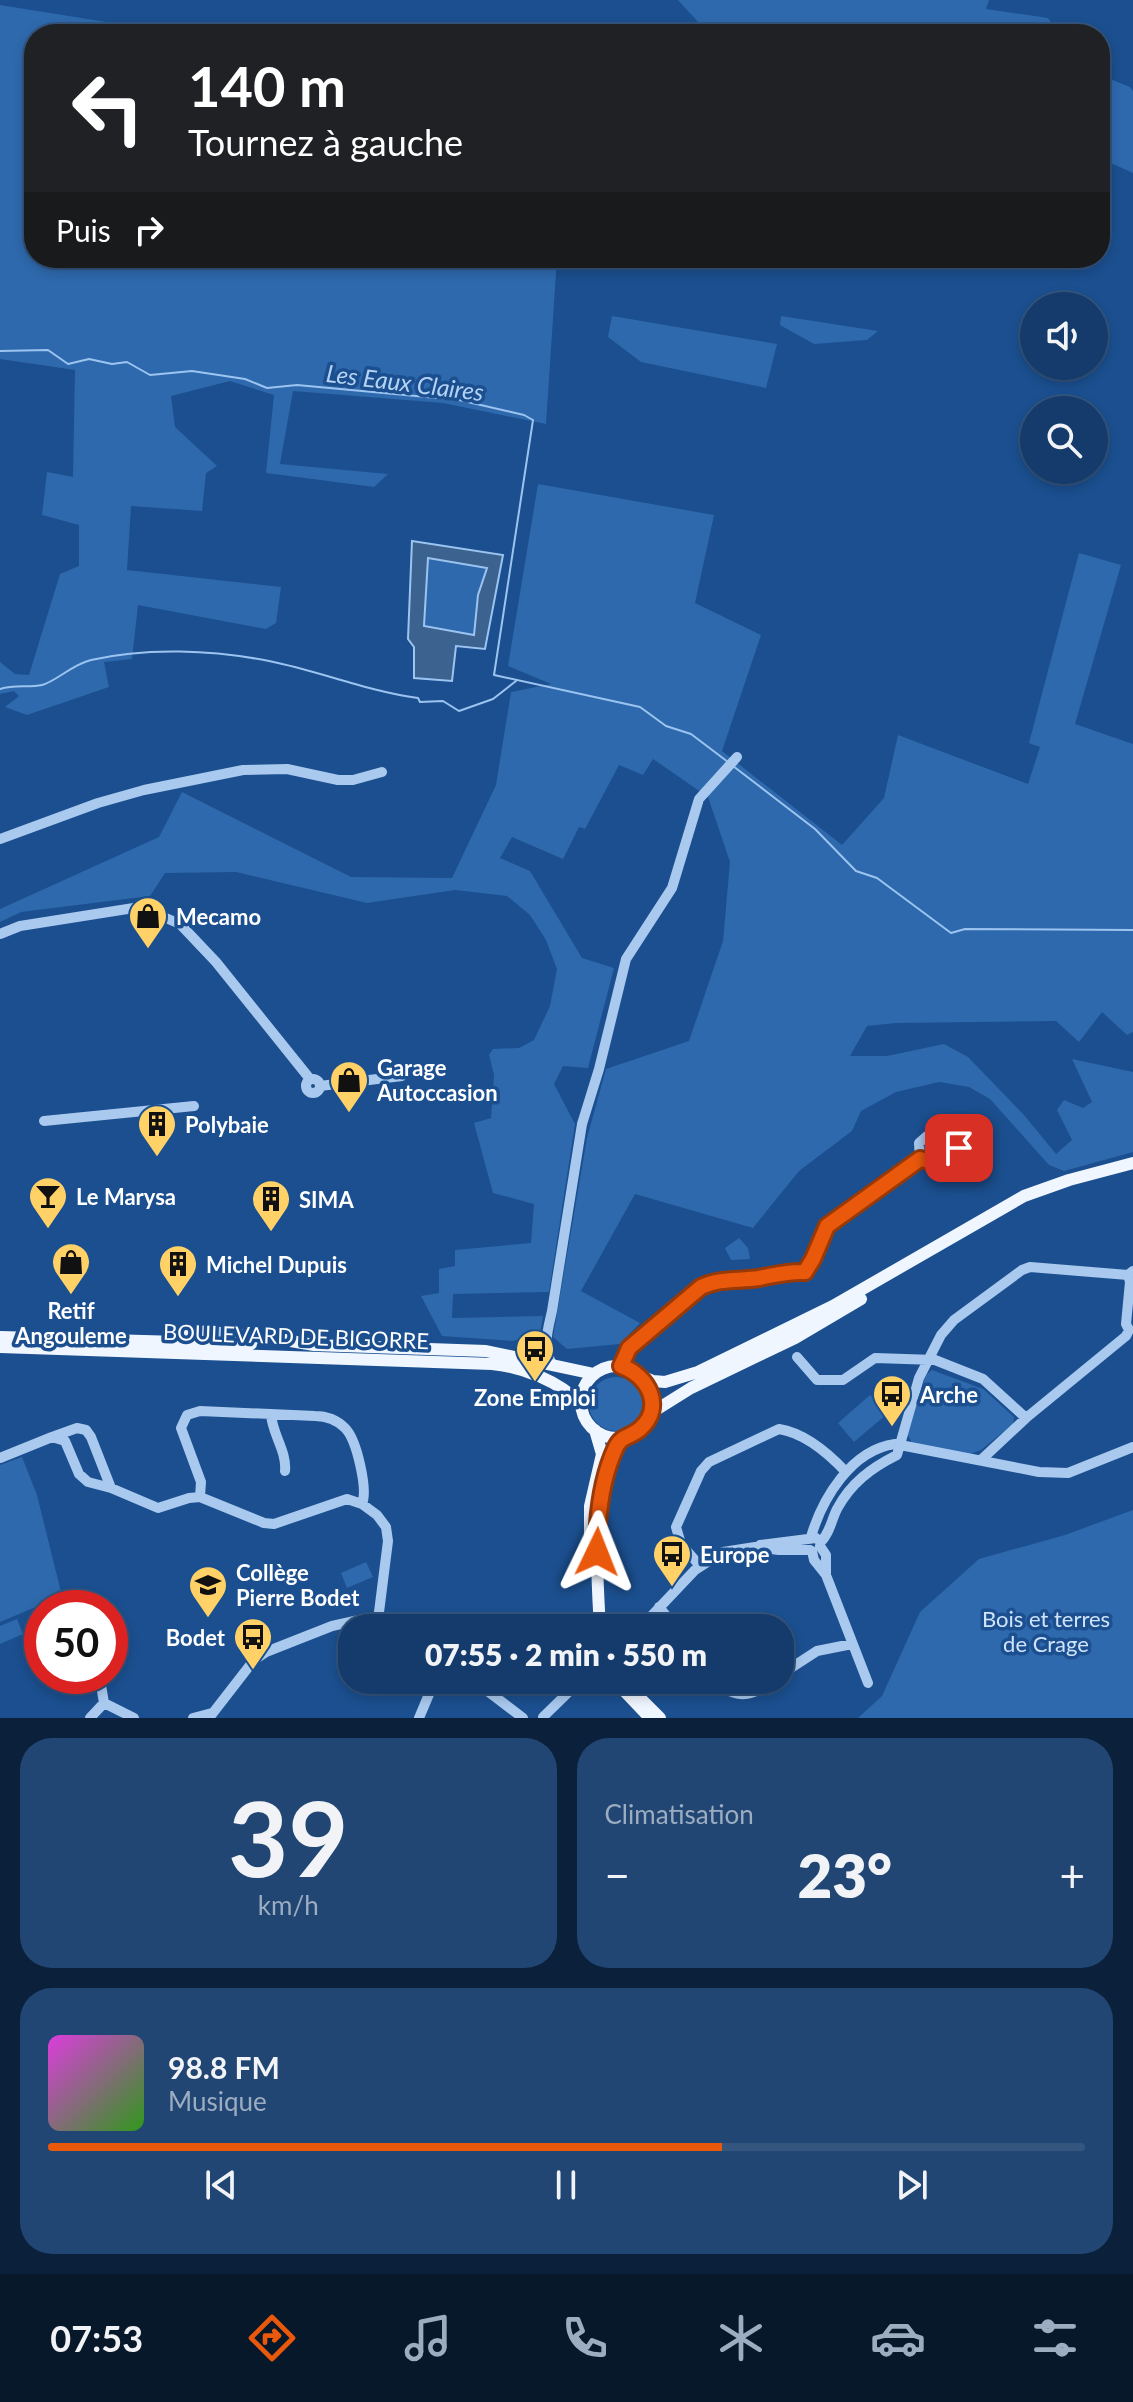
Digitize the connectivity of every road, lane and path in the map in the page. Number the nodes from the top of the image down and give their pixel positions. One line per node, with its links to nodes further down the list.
1 (732, 761): 15 (street)
2 (382, 772): 3 (street)
3 (0, 839)
4 (0, 934): 5 (street)
5 (402, 1076)
6 (194, 1106): 7 (street)
7 (44, 1121)
8 (920, 1159): 22 (street)
9 (1133, 1166): 24 (main road); 26 (main road)
10 (1130, 1273): 12 (street); 20 (street)
11 (206, 1331): 13 (street); 14 (main road)
12 (1131, 1331): 28 (street)
13 (235, 1333): 16 (main road)
14 (5, 1337): 16 (main road, BOULEVARD DE BIGORRE)
15 (546, 1337): 19 (street); 21 (street)
16 (314, 1345): 19 (main road)
17 (0, 1347): 25 (main road, BOULEVARD DE BIGORRE)
18 (797, 1357): 20 (street)
19 (527, 1358): 21 (main road)
20 (927, 1360): 28 (street); 32 (street)
21 (552, 1364): 23 (main road)
22 (621, 1366): 23 (main road); 24 (main road)
23 (594, 1374): 25 (main road)
24 (641, 1376): 26 (main road)
25 (581, 1404): 29 (main road)
26 (651, 1413): 31 (main road)
27 (271, 1414): 36 (street); 39 (street); 40 (street)
28 (1026, 1418): 35 (street)
29 (595, 1430): 31 (main road); 43 (main road)
30 (52, 1437): 34 (street); 38 (street); 38 (street)
31 (623, 1437): 43 (main road)
32 (901, 1447): 35 (street); 37 (street); 41 (street)
33 (1133, 1447): 35 (street)
34 (0, 1458)
35 (981, 1460)
36 (285, 1471)
37 (846, 1472): 41 (street); 42 (street)
38 (111, 1488): 39 (street)
39 (200, 1497): 40 (street)
40 (362, 1504): 45 (street)
41 (814, 1544): 42 (street); 50 (street)
42 (700, 1566): 44 (street)
43 (597, 1574): 46 (main road)
44 (659, 1607): 47 (street); 48 (street)
45 (379, 1614)
46 (599, 1614)
47 (653, 1614)
48 (665, 1614)
49 (338, 1625): 60 (street)
50 (852, 1644): 51 (street); 52 (street)
51 (794, 1666)
52 (868, 1683)
53 (102, 1694): 59 (street)
54 (429, 1694): 64 (street)
55 (491, 1694): 65 (street)
56 (567, 1694): 67 (street)
57 (627, 1694): 68 (main road)
58 (636, 1694): 69 (main road)
59 (104, 1703): 61 (street); 62 (street)
60 (210, 1715): 63 (street)
61 (90, 1718)
62 (134, 1718)
63 (193, 1718)
64 (419, 1718)
65 (523, 1718)
66 (533, 1718): 67 (street)
67 (544, 1718)
68 (650, 1718)
69 (660, 1718)

